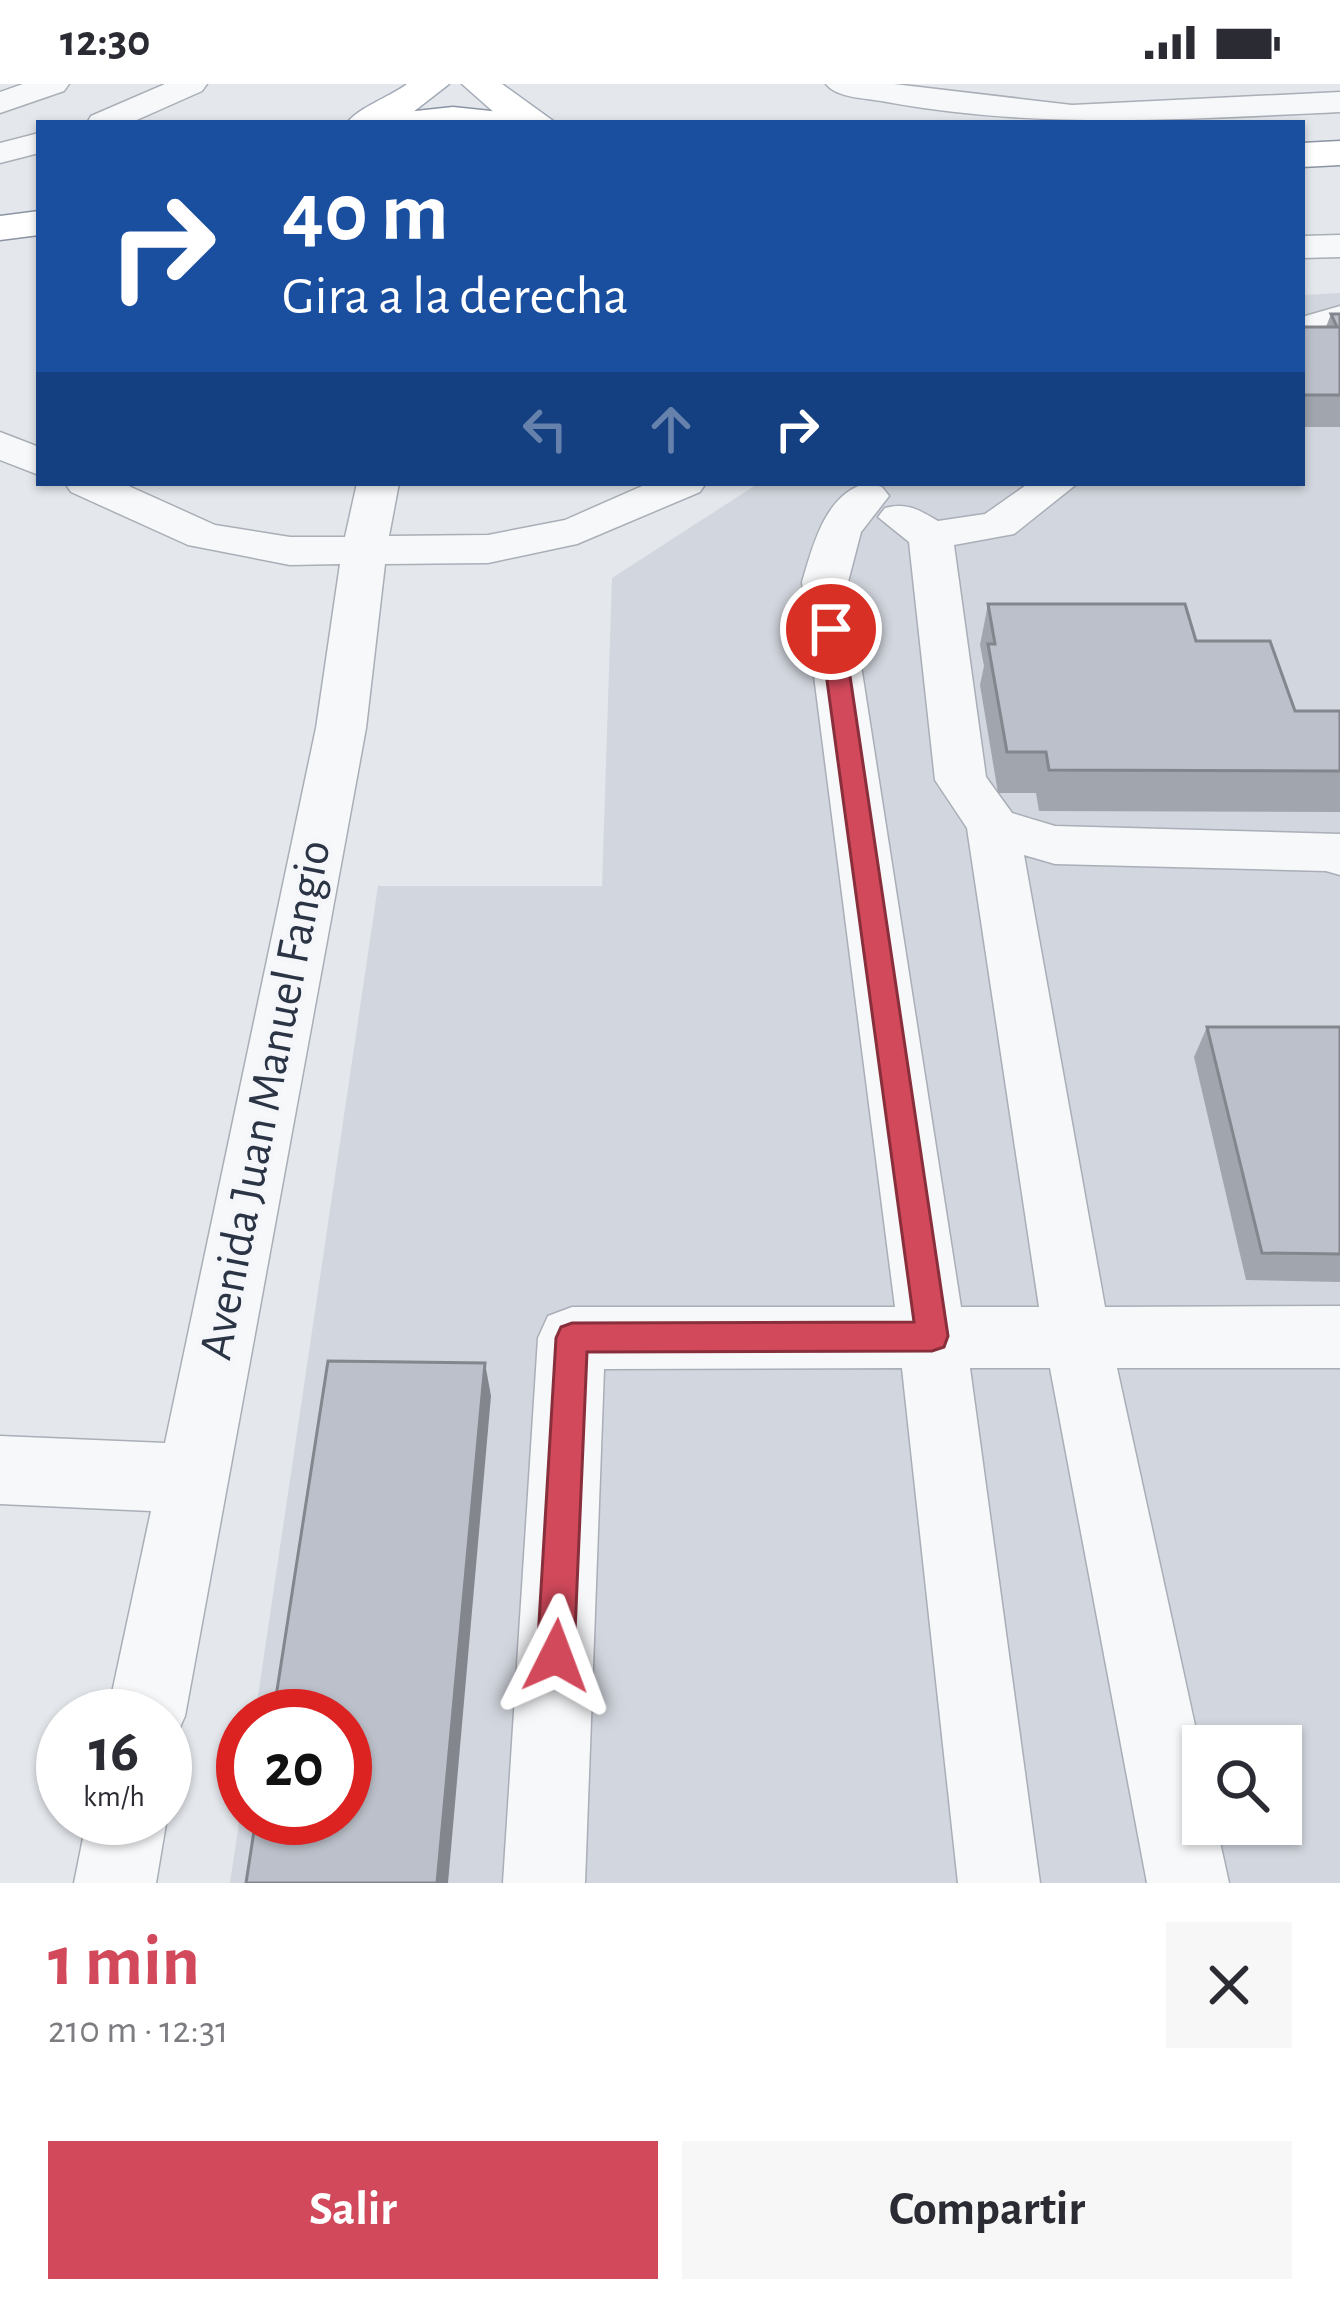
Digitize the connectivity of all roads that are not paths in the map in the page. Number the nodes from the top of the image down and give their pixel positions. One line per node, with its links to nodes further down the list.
1 (53, 84): 7 (street)
2 (191, 84): 8 (street)
3 (431, 84): 9 (main road)
4 (480, 84): 12 (main road)
5 (842, 84): 6 (street)
6 (1340, 102)
7 (0, 103)
8 (110, 120)
9 (373, 120)
10 (429, 120): 11 (main road)
11 (478, 120)
12 (530, 120)
13 (36, 144): 14 (street)
14 (0, 153)
15 (1340, 153): 16 (main road)
16 (1305, 155)
17 (36, 223): 18 (main road)
18 (0, 228)
19 (36, 245): 20 (main road)
20 (0, 246)
21 (1340, 246): 22 (street)
22 (1305, 247)
23 (1340, 317): 24 (street)
24 (1305, 328)
25 (0, 445): 26 (street)
26 (36, 461)
27 (93, 486): 33 (street)
28 (377, 486): 33 (street, Avenida Juan Manuel Fangio)
29 (678, 486): 33 (street)
30 (1053, 486): 32 (street)
31 (856, 490): 32 (street); 36 (street)
32 (931, 536): 34 (street)
33 (364, 550): 40 (street, Avenida Juan Manuel Fangio)
34 (993, 826): 35 (street); 37 (street)
35 (1340, 856)
36 (932, 1336): 37 (street); 44 (street); 45 (street)
37 (1077, 1336): 38 (street); 46 (street)
38 (1340, 1337)
39 (0, 1470): 40 (street)
40 (190, 1478): 41 (street, Avenida Juan Manuel Fangio)
41 (151, 1689)
42 (122, 1845): 43 (street)
43 (115, 1883)
44 (544, 1883)
45 (998, 1883)
46 (1188, 1883)

